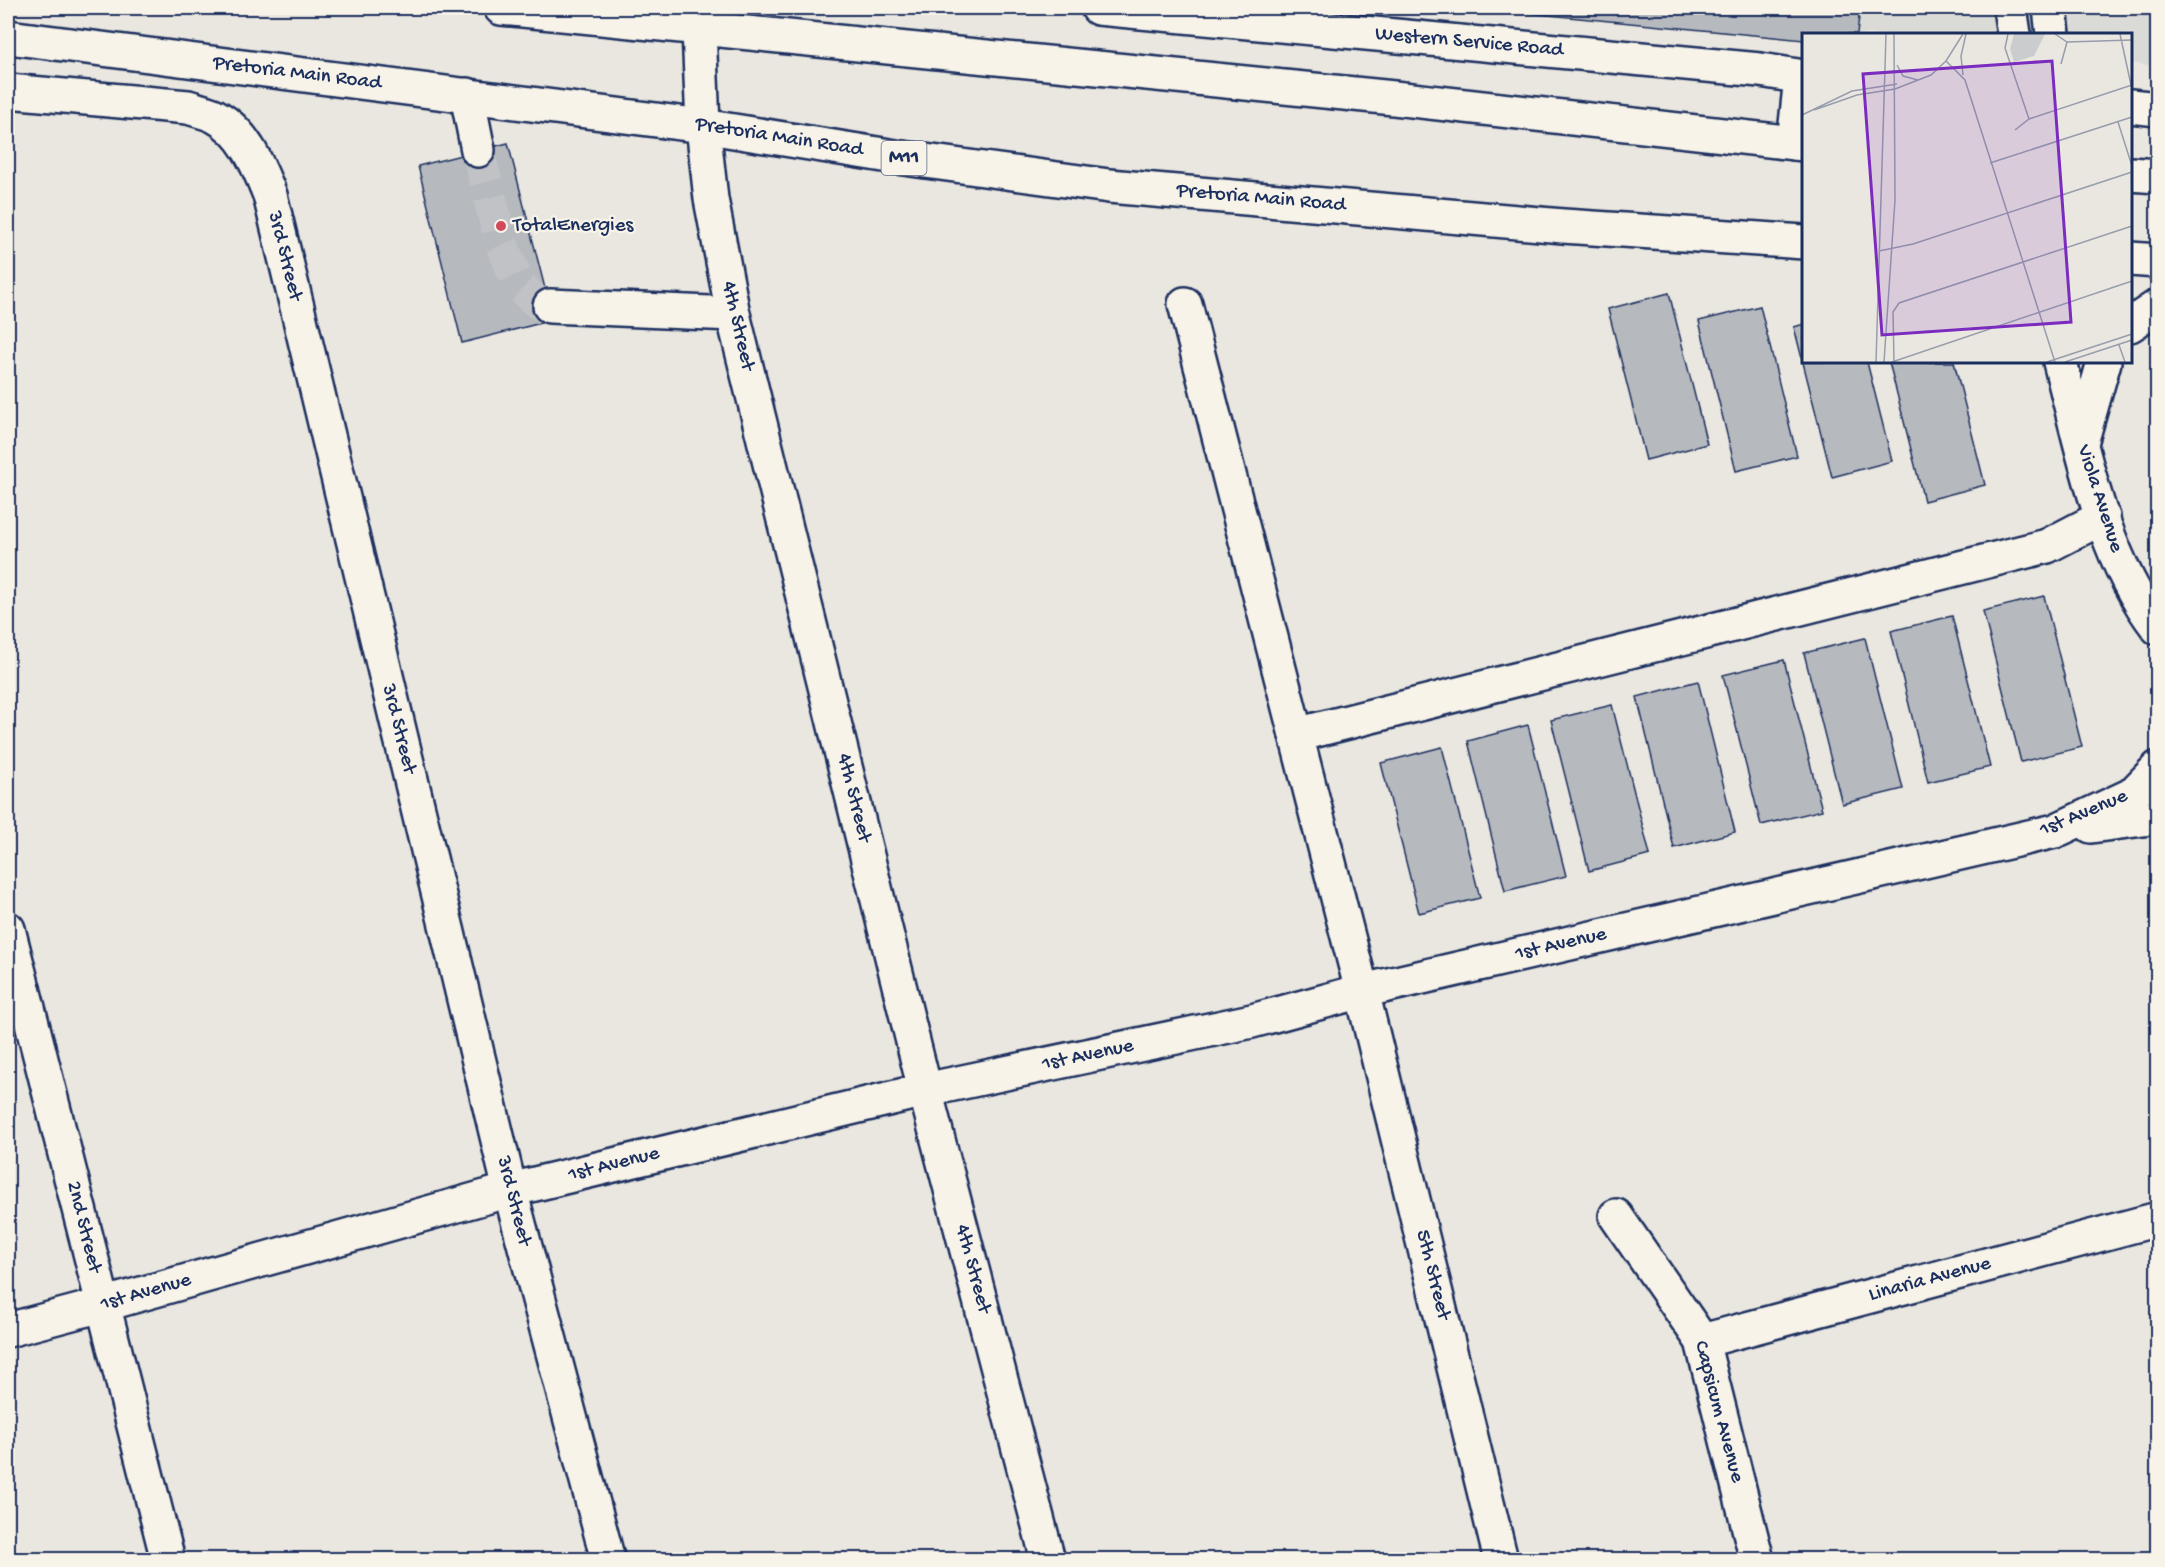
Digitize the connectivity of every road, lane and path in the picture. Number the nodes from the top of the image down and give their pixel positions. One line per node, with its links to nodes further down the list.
1 (501, 8): 5 (street)
2 (1098, 8): 9 (street, Western Service Road)
3 (2010, 8): 6 (street)
4 (2050, 8): 7 (street)
5 (699, 28): 14 (street, 4th Street); 15 (street)
6 (2014, 33)
7 (2053, 33)
8 (8, 37): 11 (street, Pretoria Main Road / M11)
9 (1802, 76): 15 (street)
10 (8, 91): 39 (street, 3rd Street)
11 (467, 95): 14 (street, Pretoria Main Road / M11); 16 (street)
12 (2132, 106): 13 (street)
13 (2157, 109)
14 (703, 126): 19 (street, Pretoria Main Road / M11); 25 (street, 4th Street)
15 (1799, 144)
16 (478, 150)
17 (2132, 174): 18 (street)
18 (2157, 177)
19 (1802, 242)
20 (2132, 259): 21 (street)
21 (2157, 261)
22 (1185, 304): 32 (street, 5th Street)
23 (550, 306): 25 (street)
24 (2157, 306): 26 (street)
25 (733, 314): 38 (street, 4th Street)
26 (2132, 324)
27 (2060, 363): 29 (street, Viola Avenue)
28 (2104, 363): 29 (street)
29 (2081, 443): 30 (street, Viola Avenue)
30 (2103, 517): 31 (street, Viola Avenue); 32 (street)
31 (2157, 628)
32 (1296, 735): 37 (street, 5th Street)
33 (2157, 768): 35 (street, 1st Avenue)
34 (2157, 817): 35 (street)
35 (2055, 831): 37 (street, 1st Avenue)
36 (8, 929): 42 (street, 2nd Street)
37 (1362, 991): 38 (street, 1st Avenue); 48 (street, 5th Street)
38 (925, 1090): 39 (street, 1st Avenue); 47 (street, 4th Street)
39 (510, 1190): 42 (street, 1st Avenue); 46 (street, 3rd Street)
40 (1617, 1215): 44 (street, Capsicum Avenue)
41 (2157, 1219): 44 (street, Linaria Avenue)
42 (102, 1305): 43 (street, 1st Avenue); 45 (street, 2nd Street)
43 (8, 1330)
44 (1702, 1341): 49 (street, Capsicum Avenue)
45 (168, 1560)
46 (608, 1560)
47 (1048, 1560)
48 (1501, 1560)
49 (1757, 1560)

